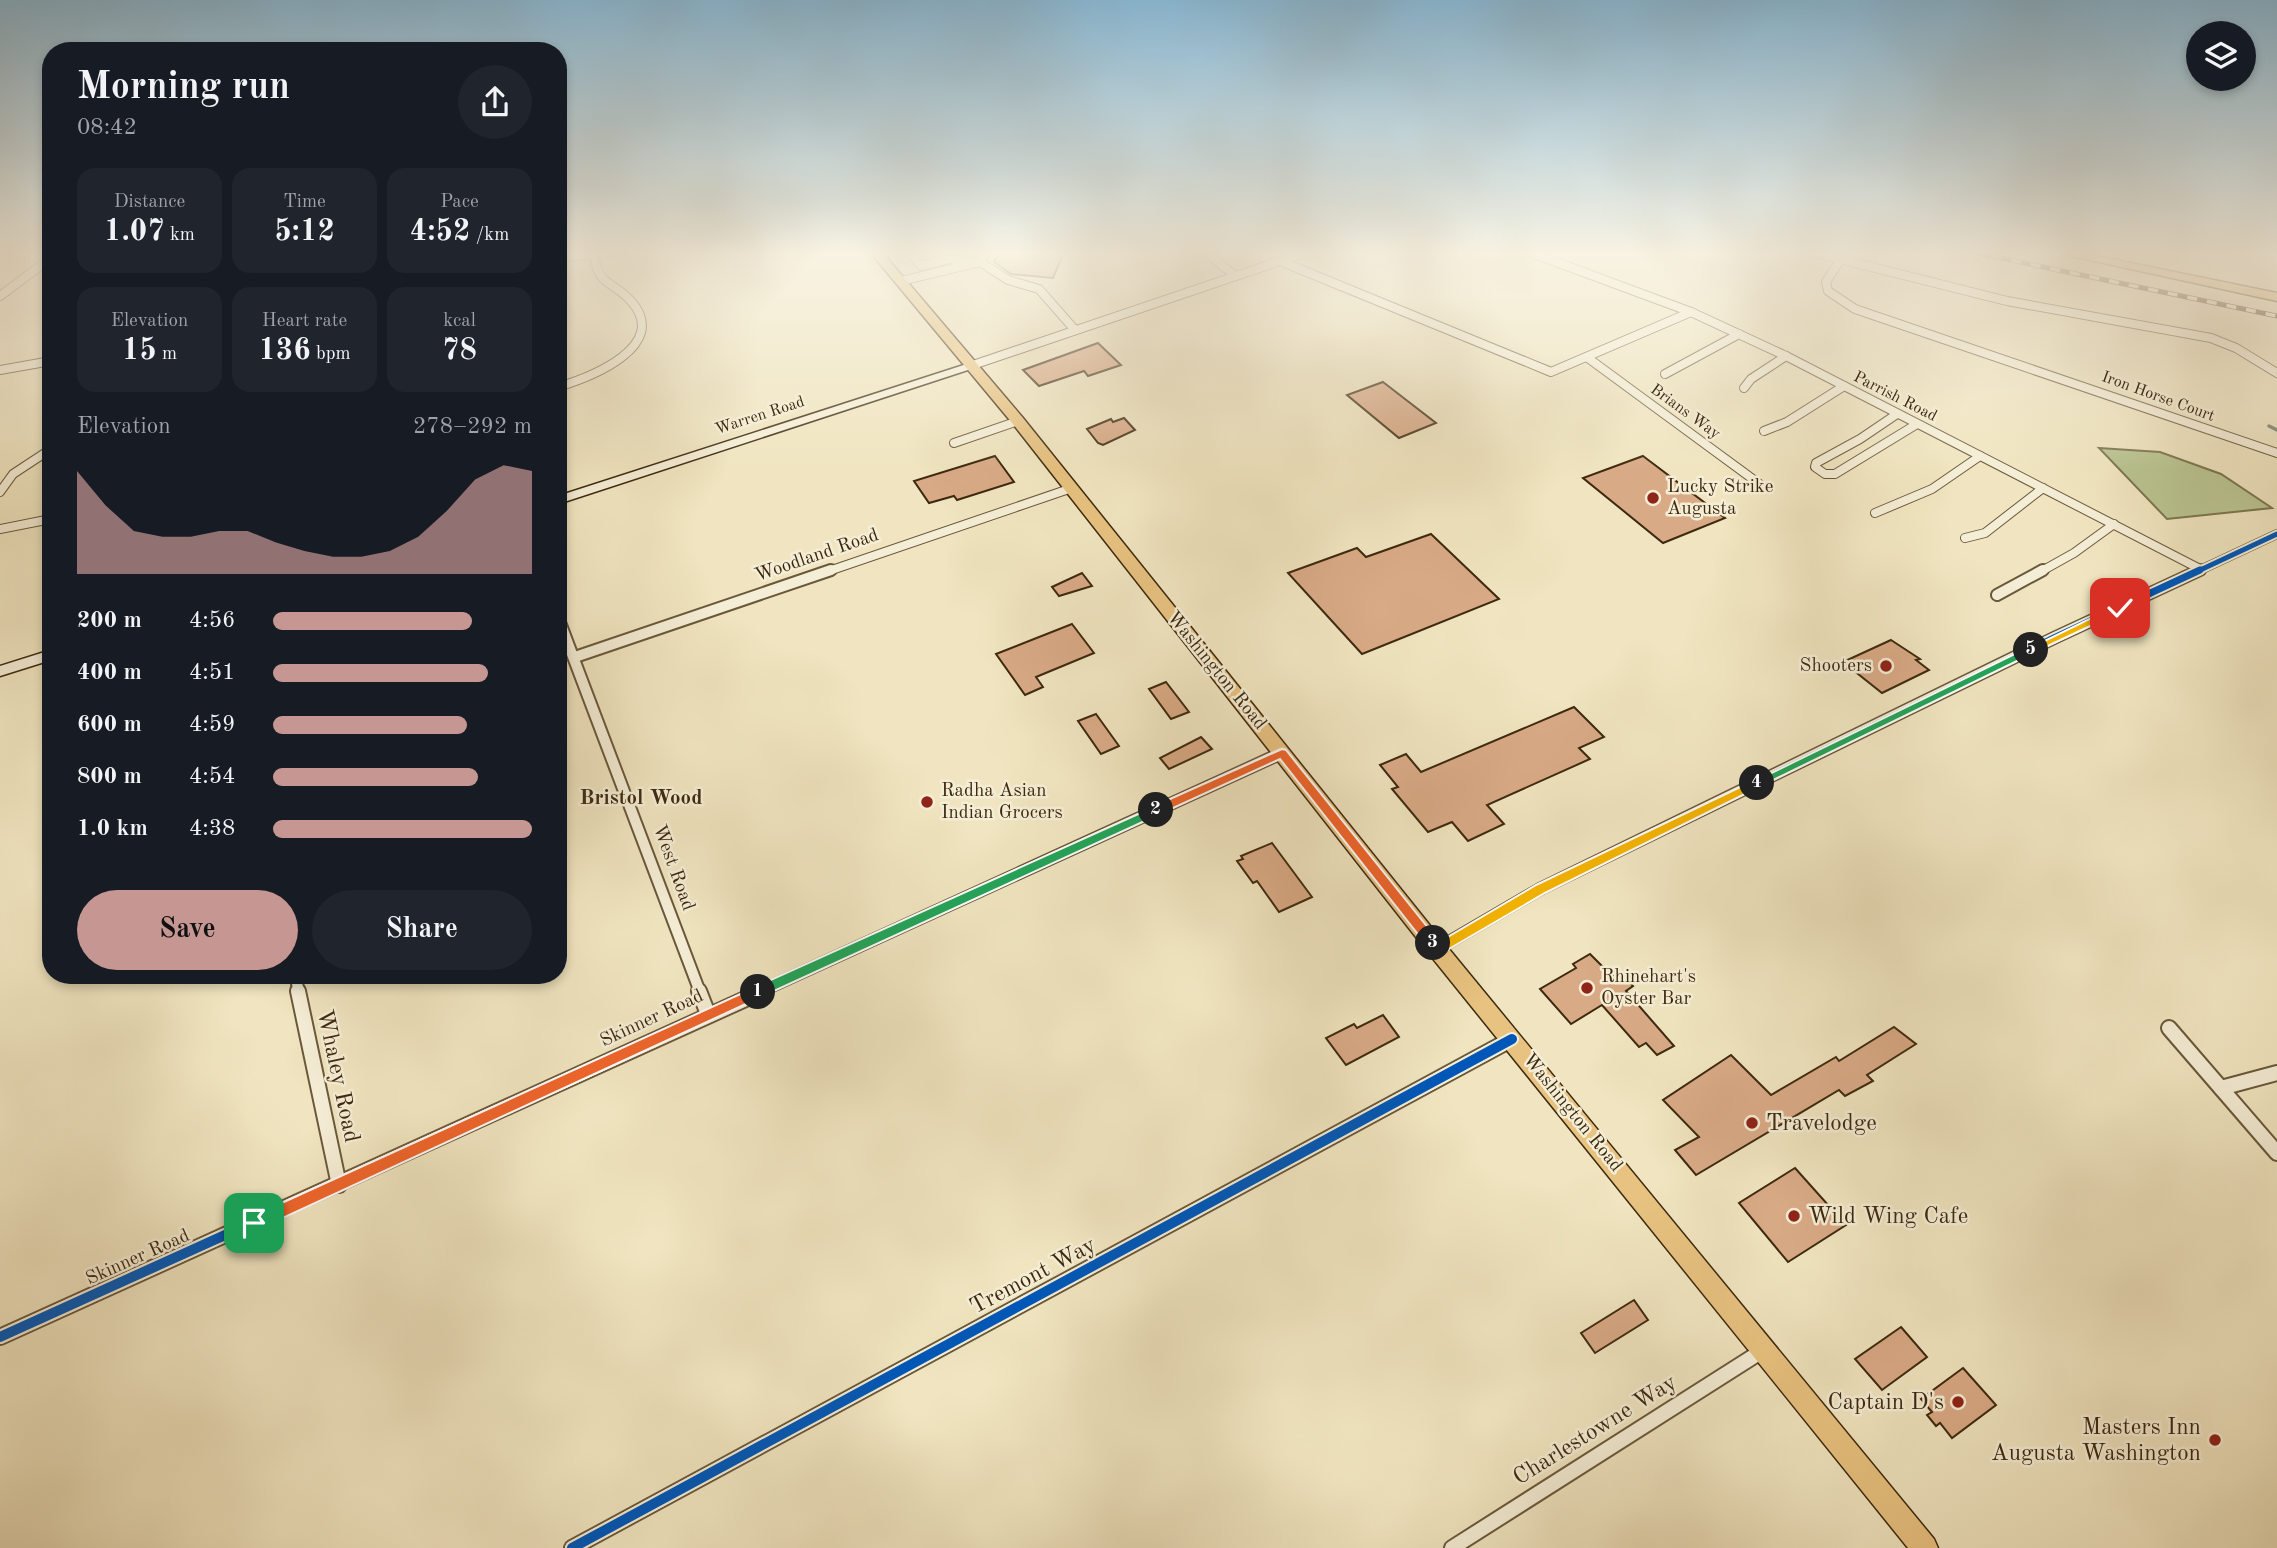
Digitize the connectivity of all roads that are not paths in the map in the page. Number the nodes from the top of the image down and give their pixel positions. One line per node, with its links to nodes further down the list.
1 (642, 324): 19 (street)
2 (938, 324): 15 (main road, Washington Road)
3 (1070, 324): 10 (street)
4 (1092, 324): 10 (street)
5 (1434, 324): 13 (street)
6 (1664, 324): 13 (street)
7 (1718, 324): 11 (street, Parrish Road)
8 (1900, 324): 27 (street, Iron Horse Court)
9 (2135, 324): 17 (street)
10 (1075, 330): 15 (street)
11 (1739, 334): 12 (street, Parrish Road); 18 (street)
12 (1786, 356): 20 (street, Parrish Road); 21 (street)
13 (1588, 358): 30 (street, Brians Way)
14 (42, 363): 16 (street)
15 (973, 365): 23 (main road, Washington Road); 34 (street, Warren Road)
16 (0, 370)
17 (2277, 373)
18 (1665, 374)
19 (567, 384)
20 (1844, 387): 22 (street, Parrish Road); 25 (street)
21 (1744, 388)
22 (1897, 414): 24 (street, Parrish Road); 24 (street)
23 (1018, 421): 26 (street); 32 (main road, Washington Road)
24 (1917, 424): 29 (street, Parrish Road)
25 (1764, 431)
26 (954, 443)
27 (2277, 453)
28 (42, 455): 33 (street)
29 (1980, 456): 31 (street, Parrish Road); 35 (street)
30 (1765, 488)
31 (2043, 488): 37 (street, Parrish Road); 40 (street)
32 (1069, 489): 44 (street, Woodland Road); 47 (main road, Washington Road)
33 (0, 492)
34 (567, 497)
35 (1875, 513)
36 (42, 521): 38 (street)
37 (2114, 524): 41 (street, Parrish Road); 42 (street)
38 (0, 529)
39 (2277, 534): 41 (street)
40 (1965, 538)
41 (2202, 570): 48 (street)
42 (1997, 595)
43 (567, 638): 44 (street, West Road)
44 (575, 657): 50 (street, West Road)
45 (42, 658): 46 (street)
46 (0, 670)
47 (1282, 753): 48 (main road, Washington Road); 50 (street, Skinner Road)
48 (1437, 949): 52 (main road, Washington Road)
49 (297, 984): 56 (street, Whaley Road)
50 (708, 1014): 56 (street, Skinner Road)
51 (2169, 1028): 54 (street)
52 (1512, 1038): 58 (main road, Washington Road); 59 (street, Tremont Way)
53 (2277, 1073): 54 (street)
54 (2221, 1088): 55 (street)
55 (2277, 1153)
56 (339, 1185): 57 (street, Skinner Road)
57 (0, 1337)
58 (1762, 1351): 60 (street, Charlestowne Way); 61 (main road, Washington Road)
59 (572, 1548)
60 (1452, 1548)
61 (1925, 1548)

